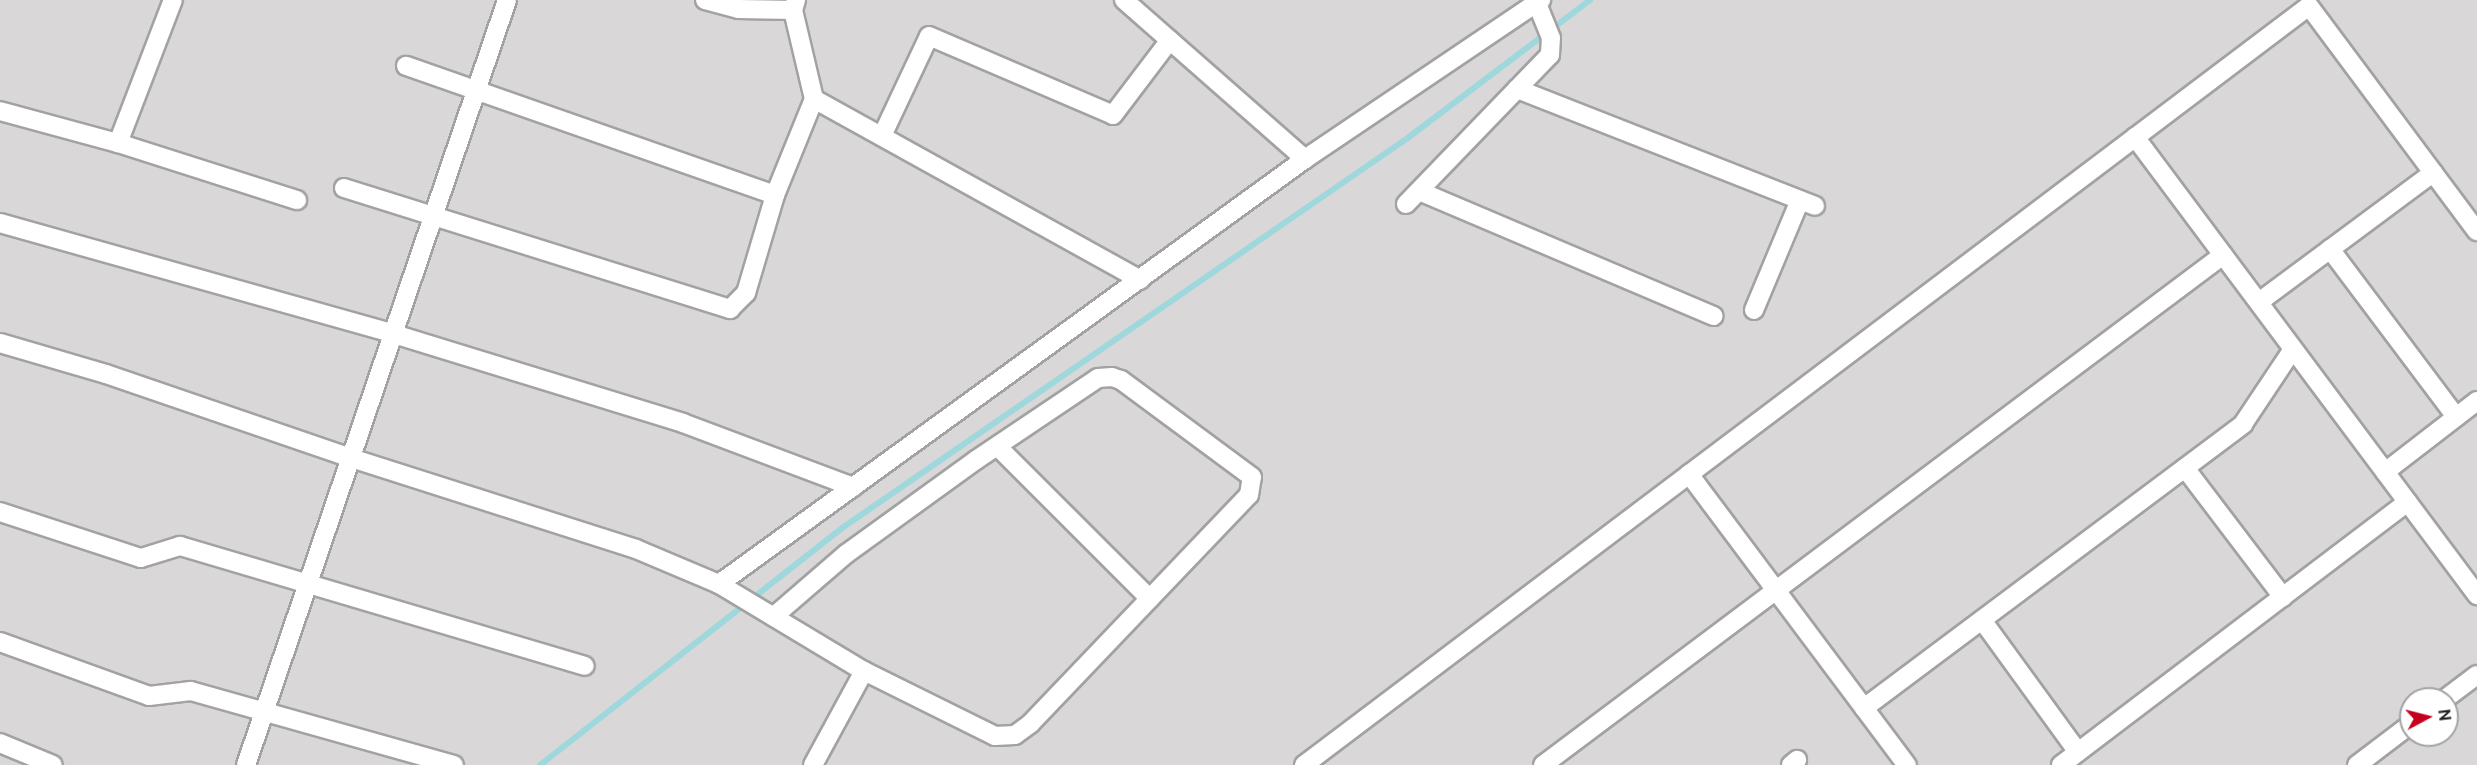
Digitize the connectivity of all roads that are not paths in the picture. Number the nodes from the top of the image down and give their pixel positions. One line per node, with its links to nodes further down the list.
1 (173, 0): 15 (street)
2 (507, 0): 10 (street)
3 (705, 0): 6 (street)
4 (1124, 0): 7 (street)
5 (1539, 2): 9 (street); 16 (street)
6 (795, 5): 11 (street)
7 (1170, 40): 13 (street); 16 (street)
8 (406, 66): 10 (street)
9 (1517, 89): 28 (street); 29 (street)
10 (477, 91): 19 (street); 21 (street)
11 (814, 99): 13 (street); 19 (street)
12 (0, 111): 15 (street)
13 (882, 136): 26 (street)
14 (2135, 137): 17 (street); 25 (street); 39 (street)
15 (118, 143): 20 (street)
16 (1305, 159): 26 (street)
17 (2433, 173): 23 (street); 24 (street)
18 (344, 188): 21 (street)
19 (776, 195): 21 (street)
20 (297, 200)
21 (434, 216): 30 (street)
22 (0, 224): 30 (street)
23 (2477, 231)
24 (2330, 249): 27 (street); 34 (street)
25 (2223, 255): 27 (street); 45 (street)
26 (1140, 280): 40 (street)
27 (2259, 302): 32 (street)
28 (1754, 310)
29 (1714, 316)
30 (394, 334): 36 (street); 40 (street)
31 (0, 343): 36 (street)
32 (2293, 348): 37 (street); 38 (street)
33 (2477, 401): 34 (street)
34 (2456, 417): 38 (street)
35 (997, 446): 48 (street); 48 (street); 49 (street)
36 (351, 458): 43 (street); 44 (street)
37 (2185, 468): 47 (street); 50 (street)
38 (2385, 472): 41 (street)
39 (1689, 474): 45 (street); 65 (street)
40 (853, 487): 43 (street)
41 (2407, 502): 46 (street); 47 (street)
42 (0, 512): 44 (street)
43 (719, 584): 49 (street)
44 (309, 586): 52 (street); 57 (street)
45 (1776, 591): 56 (street); 66 (street)
46 (2477, 595)
47 (2283, 597): 60 (street)
48 (1150, 599): 53 (street)
49 (767, 613): 53 (street)
50 (1982, 620): 56 (street); 60 (street)
51 (0, 642): 57 (street)
52 (585, 666)
53 (864, 671): 64 (street)
54 (2477, 675): 55 (street)
55 (2459, 688)
56 (1864, 708): 67 (street)
57 (265, 711): 62 (street); 63 (street)
58 (2399, 733): 69 (street)
59 (0, 743): 61 (street)
60 (2079, 752): 68 (street)
61 (53, 765)
62 (246, 765)
63 (454, 765)
64 (813, 765)
65 (1304, 765)
66 (1543, 765)
67 (1907, 765)
68 (2061, 765)
69 (2357, 765)

